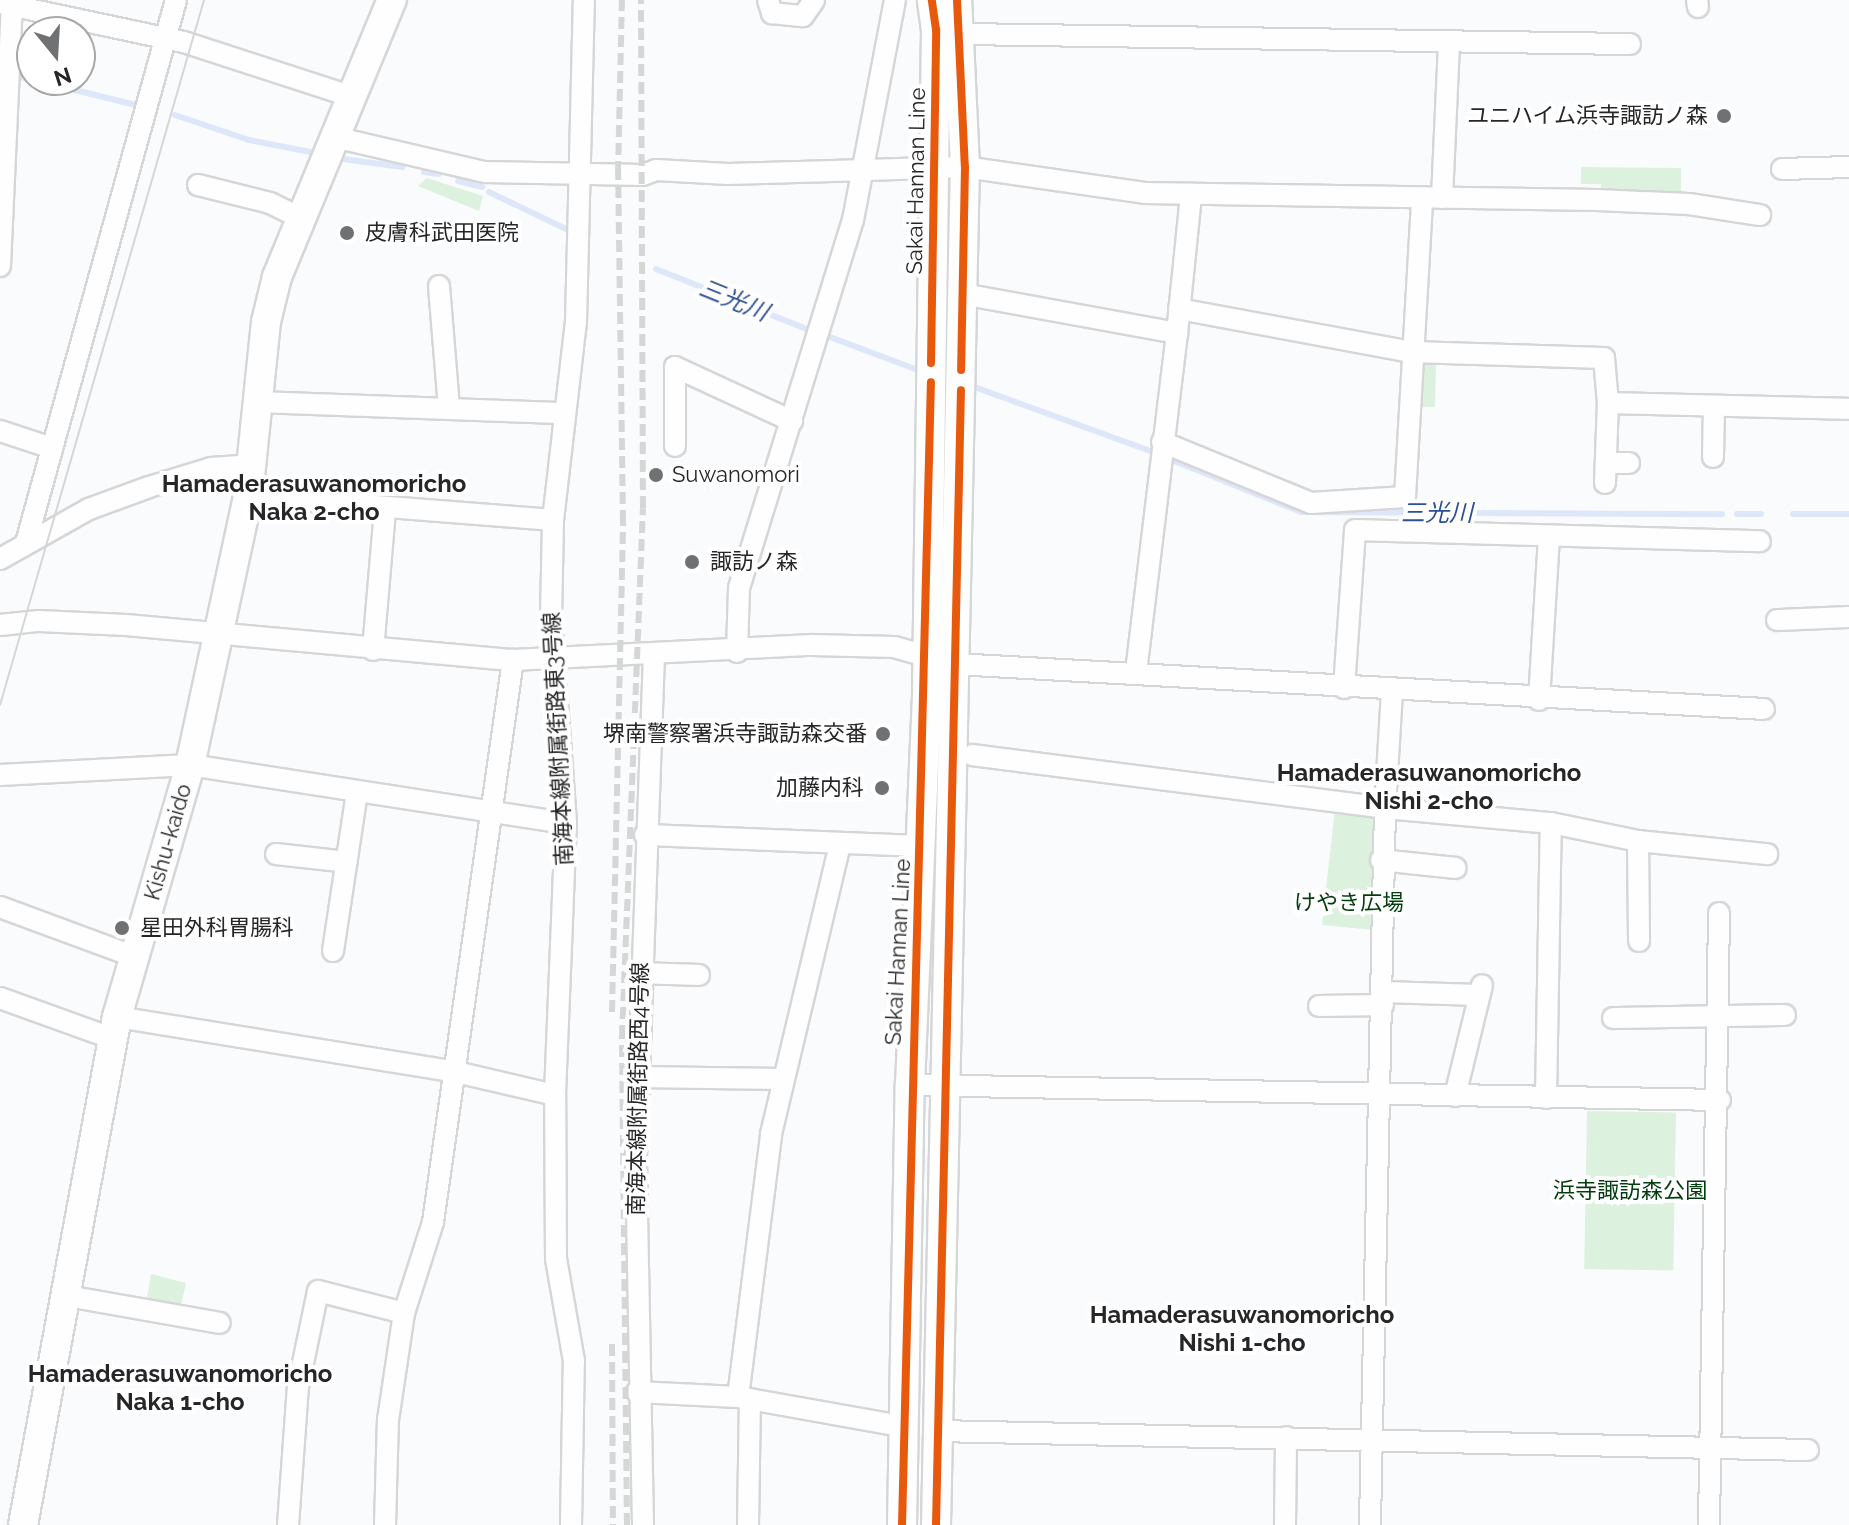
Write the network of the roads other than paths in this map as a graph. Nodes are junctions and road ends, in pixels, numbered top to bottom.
1 (176, 0) edge
2 (392, 0) edge
3 (584, 0) edge
4 (768, 0) edge
5 (814, 0) edge
6 (895, 0) edge
7 (932, 0) edge
8 (957, 0) edge
9 (8, 3) edge
10 (962, 34) junction
11 (166, 37) junction
12 (1449, 44) junction
13 (1630, 44) dead end
14 (350, 96) junction
15 (329, 148) junction
16 (933, 167) junction
17 (965, 167) junction
18 (1849, 167) edge
19 (1782, 169) dead end
20 (865, 171) junction
21 (580, 172) junction
22 (3, 180) edge
23 (198, 185) dead end
24 (1191, 194) junction
25 (1432, 198) junction
26 (1760, 215) dead end
27 (301, 218) junction
28 (0, 266) edge
29 (439, 286) dead end
30 (962, 294) junction
31 (1179, 309) junction
32 (1177, 333) junction
33 (1412, 352) junction
34 (261, 402) junction
35 (1608, 403) junction
36 (1714, 406) junction
37 (449, 407) junction
38 (1849, 409) edge
39 (562, 413) junction
40 (792, 421) junction
41 (0, 431) edge
42 (1162, 443) junction
43 (675, 446) dead end
44 (52, 448) junction
45 (1713, 457) dead end
46 (1629, 463) dead end
47 (253, 465) junction
48 (248, 496) junction
49 (385, 511) junction
50 (553, 520) junction
51 (1549, 537) junction
52 (1760, 541) dead end
53 (26, 543) junction
54 (0, 559) edge
55 (1849, 617) edge
56 (1777, 620) dead end
57 (0, 625) edge
58 (217, 636) junction
59 (373, 650) junction
60 (737, 652) junction
61 (926, 652) junction
62 (654, 653) junction
63 (553, 658) junction
64 (513, 660) junction
65 (955, 664) junction
66 (1136, 672) junction
67 (1344, 688) junction
68 (1392, 691) junction
69 (1539, 700) junction
70 (1764, 709) dead end
71 (972, 755) dead end
72 (190, 765) junction
73 (0, 775) edge
74 (357, 793) junction
75 (1385, 808) junction
76 (490, 812) junction
77 (566, 823) junction
78 (1551, 823) junction
79 (645, 835) junction
80 (1638, 841) junction
81 (840, 845) junction
82 (922, 846) junction
83 (276, 854) dead end
84 (1767, 854) dead end
85 (1381, 860) junction
86 (347, 862) junction
87 (1456, 868) dead end
88 (0, 907) edge
89 (1719, 913) dead end
90 (1639, 941) dead end
91 (333, 951) dead end
92 (135, 957) junction
93 (639, 973) junction
94 (699, 975) dead end
95 (0, 998) edge
96 (1383, 999) junction
97 (1319, 1006) dead end
98 (1785, 1015) dead end
99 (1720, 1016) junction
100 (1613, 1018) dead end
101 (116, 1028) junction
102 (456, 1072) junction
103 (637, 1077) junction
104 (782, 1079) junction
105 (946, 1083) junction
106 (910, 1085) junction
107 (1382, 1094) junction
108 (555, 1095) junction
109 (1455, 1096) junction
110 (1546, 1098) junction
111 (1720, 1100) junction
112 (67, 1296) junction
113 (404, 1313) junction
114 (220, 1323) dead end
115 (637, 1392) junction
116 (744, 1398) junction
117 (901, 1426) junction
118 (937, 1431) junction
119 (1286, 1437) junction
120 (1372, 1439) junction
121 (1710, 1448) junction
122 (1808, 1450) dead end
123 (23, 1525) edge
124 (288, 1525) edge
125 (385, 1525) edge
126 (571, 1525) edge
127 (643, 1525) edge
128 (748, 1525) edge
129 (902, 1525) edge
130 (936, 1525) edge
131 (1285, 1525) edge
132 (1370, 1525) edge
133 (1709, 1525) edge

1 - 11 street
2 - 14 main road, Kishu-kaido
3 - 21 street, 南海本線附属街路東3号線
4 - 5 street
6 - 20 street
7 - 16 main road, Sakai Hannan Line
8 - 10 main road
9 - 11 street
9 - 22 street
10 - 12 street
10 - 17 main road
11 - 14 street
11 - 44 street
12 - 13 street
12 - 25 street
14 - 15 main road, Kishu-kaido
15 - 21 street
15 - 27 main road, Kishu-kaido
16 - 17 street
16 - 20 street
16 - 61 main road, Sakai Hannan Line
17 - 24 street
17 - 30 main road
18 - 19 street
20 - 21 street
20 - 40 street
21 - 39 street, 南海本線附属街路東3号線
22 - 28 street
23 - 27 street
24 - 25 street
24 - 31 street
25 - 26 street
25 - 33 street
27 - 34 main road, Kishu-kaido
29 - 37 street
30 - 32 street
30 - 65 main road
31 - 32 street
31 - 33 street
32 - 42 street
33 - 35 street
33 - 42 street
34 - 37 street
34 - 47 main road, Kishu-kaido
35 - 36 street
35 - 46 street
36 - 38 street
36 - 45 street
37 - 39 street
39 - 50 street, 南海本線附属街路東3号線
40 - 43 street
40 - 60 street
41 - 44 street
42 - 66 street
44 - 53 street
47 - 48 main road, Kishu-kaido
47 - 53 street
48 - 49 street
48 - 58 main road, Kishu-kaido
49 - 50 street
49 - 59 street
50 - 63 street, 南海本線附属街路東3号線
51 - 52 street
51 - 67 street
51 - 69 street
53 - 54 street
55 - 56 street
57 - 58 street
58 - 59 street
58 - 72 main road, Kishu-kaido
59 - 64 street
60 - 61 street
60 - 62 street
61 - 65 street
61 - 82 main road, Sakai Hannan Line
62 - 63 street
62 - 79 street, 南海本線附属街路西4号線
63 - 64 street
63 - 77 street, 南海本線附属街路東3号線
64 - 76 street
65 - 66 street
65 - 105 main road
66 - 67 street
67 - 68 street
68 - 69 street
68 - 75 street
69 - 70 street
71 - 75 street
72 - 73 street
72 - 74 street
72 - 92 main road, Kishu-kaido
74 - 76 street
74 - 86 street
75 - 78 street
75 - 85 street
76 - 77 street
76 - 102 street
77 - 108 street, 南海本線附属街路東3号線
78 - 80 street
78 - 110 street
79 - 81 street
79 - 93 street, 南海本線附属街路西4号線
80 - 84 street
80 - 90 street
81 - 82 street
81 - 104 street
82 - 106 main road, Sakai Hannan Line
83 - 86 street
85 - 87 street
85 - 96 street
86 - 91 street
88 - 92 street
89 - 99 street
92 - 101 main road, Kishu-kaido
93 - 94 street
93 - 103 street, 南海本線附属街路西4号線
95 - 101 street
96 - 97 street
96 - 107 street
96 - 109 street
98 - 99 street
99 - 100 street
99 - 111 street
101 - 102 street
101 - 112 main road, Kishu-kaido
102 - 108 street
102 - 113 street
103 - 104 street
103 - 115 street, 南海本線附属街路西4号線
104 - 116 street
105 - 106 street
105 - 107 street
105 - 118 main road
106 - 117 main road, Sakai Hannan Line
107 - 109 street
107 - 120 street
108 - 126 street, 南海本線附属街路東3号線
109 - 110 street
110 - 111 street
111 - 121 street
112 - 114 street
112 - 123 main road, Kishu-kaido
113 - 124 street
113 - 125 street
115 - 116 street
115 - 127 street, 南海本線附属街路西4号線
116 - 117 street
116 - 128 street
117 - 129 main road, Sakai Hannan Line
118 - 119 street
118 - 130 main road
119 - 120 street
119 - 131 street
120 - 121 street
120 - 132 street
121 - 122 street
121 - 133 street

